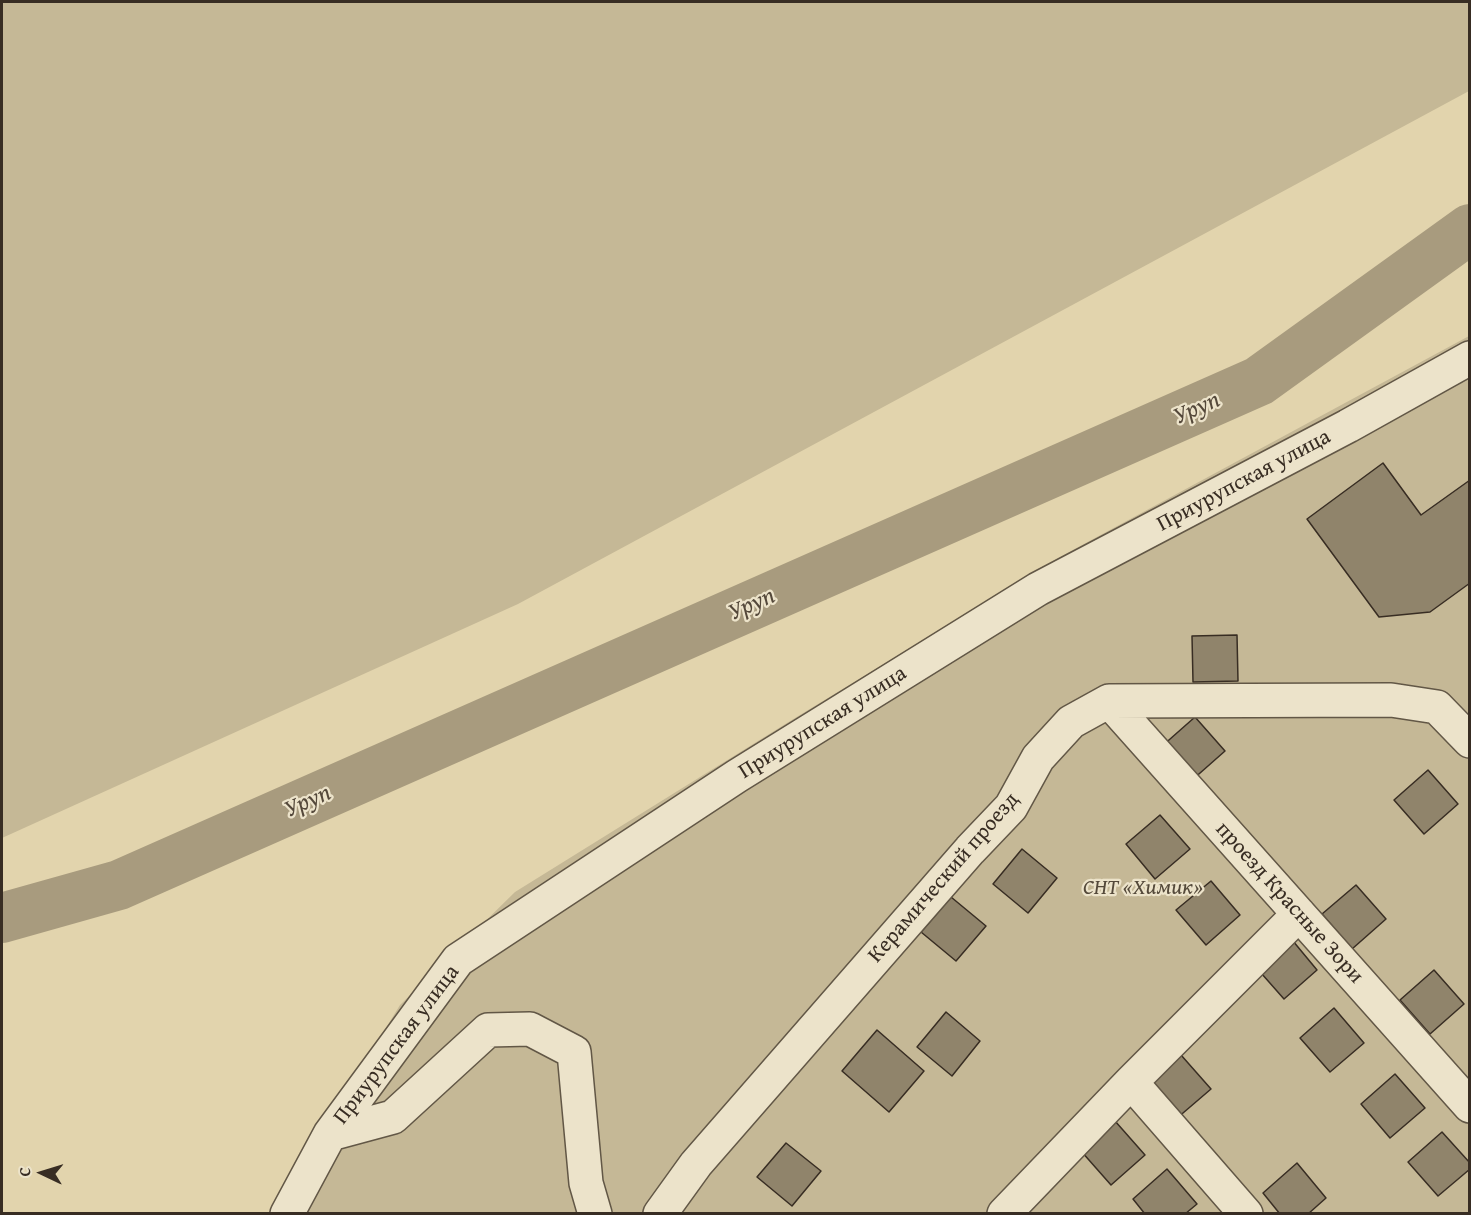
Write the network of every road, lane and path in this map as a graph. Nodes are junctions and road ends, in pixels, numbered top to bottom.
1 (1470, 358) edge
2 (1109, 700) junction
3 (1470, 741) edge
4 (1299, 914) junction
5 (1131, 1082) junction
6 (1470, 1106) edge
7 (330, 1134) junction
8 (287, 1214) edge
9 (595, 1214) edge
10 (660, 1214) edge
11 (1004, 1214) edge
12 (1246, 1214) edge

1 - 7 street, Приурупская улица
2 - 3 street
2 - 4 street, проезд Красные Зори
2 - 10 street, Керамический проезд
4 - 5 street
4 - 6 street, проезд Красные Зори
5 - 11 street
5 - 12 street
7 - 8 street, Приурупская улица
7 - 9 street

